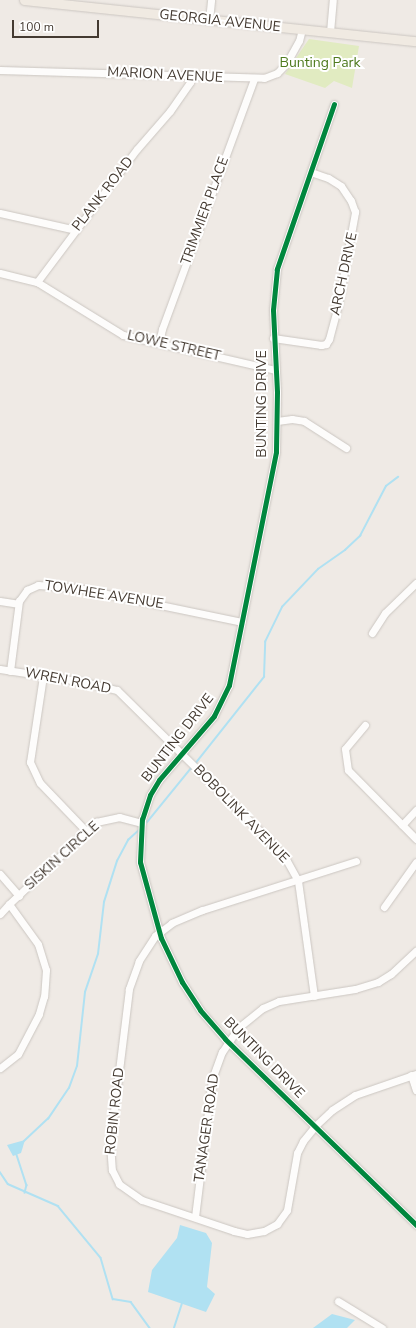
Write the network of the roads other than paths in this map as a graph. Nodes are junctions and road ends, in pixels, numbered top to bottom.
1 (24, 0) edge
2 (211, 0) edge
3 (333, 0) edge
4 (209, 20) junction
5 (302, 29) junction
6 (330, 32) junction
7 (416, 41) edge
8 (0, 70) edge
9 (189, 75) junction
10 (254, 79) junction
11 (334, 104) dead end
12 (311, 172) junction
13 (0, 213) edge
14 (76, 230) junction
15 (0, 273) edge
16 (37, 282) junction
17 (274, 338) junction
18 (159, 343) junction
19 (276, 370) junction
20 (277, 421) junction
21 (346, 448) dead end
22 (416, 583) edge
23 (0, 601) edge
24 (18, 604) junction
25 (242, 622) junction
26 (372, 633) dead end
27 (0, 669) edge
28 (10, 671) junction
29 (43, 676) junction
30 (365, 725) dead end
31 (182, 754) junction
32 (416, 810) edge
33 (142, 823) junction
34 (402, 825) junction
35 (86, 831) junction
36 (416, 839) edge
37 (356, 861) dead end
38 (416, 862) edge
39 (0, 874) edge
40 (298, 881) junction
41 (19, 896) junction
42 (9, 904) junction
43 (384, 907) dead end
44 (0, 914) edge
45 (158, 932) junction
46 (416, 951) edge
47 (314, 996) junction
48 (229, 1042) junction
49 (0, 1068) edge
50 (414, 1075) edge
51 (416, 1090) edge
52 (315, 1126) junction
53 (195, 1217) junction
54 (416, 1225) edge
55 (338, 1301) dead end
56 (382, 1328) edge

1 - 4 main road, GEORGIA AVENUE
2 - 4 street
3 - 6 street
4 - 5 main road, GEORGIA AVENUE
5 - 6 main road, GEORGIA AVENUE
5 - 10 street, MARION AVENUE
6 - 7 main road, GEORGIA AVENUE
8 - 9 street, MARION AVENUE
9 - 10 street, MARION AVENUE
9 - 14 street, PLANK ROAD
10 - 18 street, TRIMMIER PLACE
11 - 12 street, BUNTING DRIVE
12 - 17 street, BUNTING DRIVE
12 - 17 street, ARCH DRIVE
13 - 14 street
14 - 16 street, PLANK ROAD
15 - 16 street
16 - 18 street, LOWE STREET
17 - 19 street, BUNTING DRIVE
18 - 19 street, LOWE STREET
19 - 20 street, BUNTING DRIVE
20 - 21 street
20 - 25 street, BUNTING DRIVE
22 - 26 street
23 - 24 street
24 - 25 street, TOWHEE AVENUE
24 - 28 street, TOWHEE AVENUE
25 - 31 street, BUNTING DRIVE
27 - 28 street, WREN ROAD
28 - 29 street, WREN ROAD
29 - 31 street, WREN ROAD
29 - 35 street
30 - 34 street
31 - 33 street, BUNTING DRIVE
31 - 40 street, BOBOLINK AVENUE
32 - 34 street
33 - 35 street, SISKIN CIRCLE
33 - 45 street, BUNTING DRIVE
34 - 36 street
35 - 41 street, SISKIN CIRCLE
37 - 40 street, ROBIN ROAD
38 - 43 street
39 - 41 street
40 - 45 street, ROBIN ROAD
40 - 47 street, BOBOLINK AVENUE
41 - 42 street, SISKIN CIRCLE
42 - 44 street, SISKIN CIRCLE
42 - 49 street
45 - 48 street, BUNTING DRIVE
45 - 53 street, ROBIN ROAD
46 - 47 street, TANAGER ROAD
47 - 48 street, TANAGER ROAD
48 - 52 street, BUNTING DRIVE
48 - 53 street, TANAGER ROAD
50 - 51 street
50 - 52 street, ROBIN ROAD
52 - 53 street, ROBIN ROAD
52 - 54 street, BUNTING DRIVE
55 - 56 street

